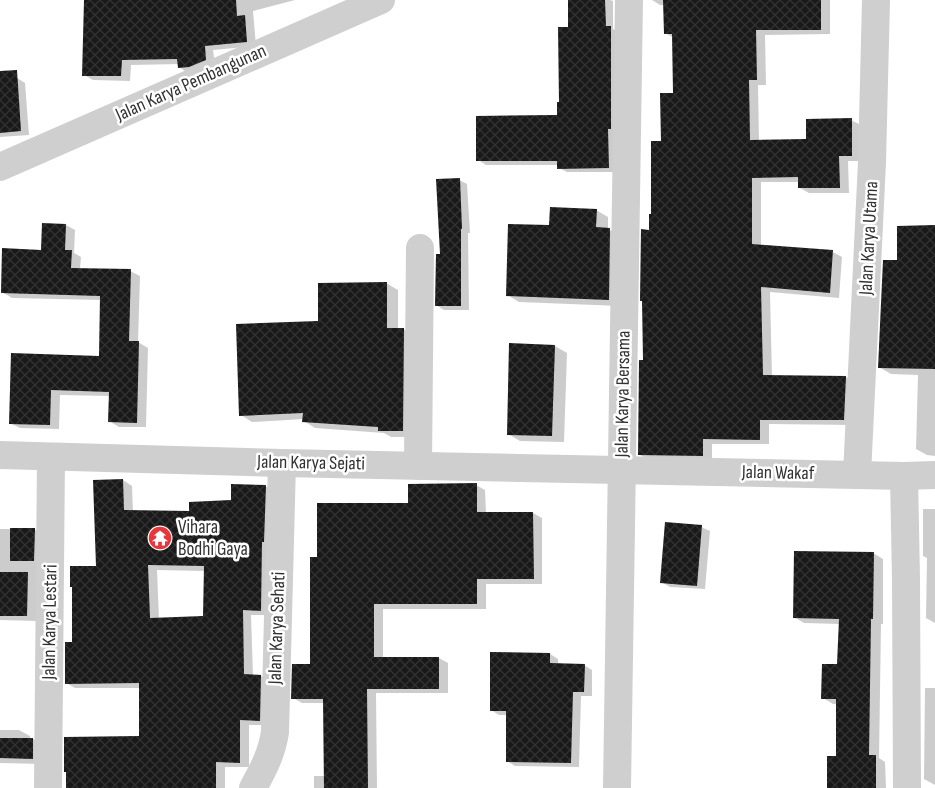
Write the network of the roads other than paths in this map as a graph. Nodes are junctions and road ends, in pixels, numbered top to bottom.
1 (381, 0) edge
2 (629, 0) edge
3 (876, 0) edge
4 (0, 167) edge
5 (420, 248) dead end
6 (0, 455) edge
7 (51, 457) junction
8 (282, 463) junction
9 (418, 466) junction
10 (622, 470) junction
11 (857, 475) junction
12 (935, 475) edge
13 (904, 476) junction
14 (48, 788) edge
15 (253, 788) edge
16 (617, 788) edge
17 (907, 788) edge

1 - 4 street, Jalan Karya Pembangunan
2 - 10 street, Jalan Karya Bersama
3 - 11 street, Jalan Karya Utama
5 - 9 street
6 - 7 street, Jalan Karya Sejati
7 - 8 street, Jalan Karya Sejati
7 - 14 street, Jalan Karya Lestari
8 - 9 street, Jalan Karya Sejati
8 - 15 street, Jalan Karya Sehati
9 - 10 street, Jalan Karya Sejati
10 - 11 street, Jalan Wakaf
10 - 16 street, Jalan Karya Bersama
11 - 13 street, Jalan Wakaf
12 - 13 street, Jalan Wakaf
13 - 17 street

